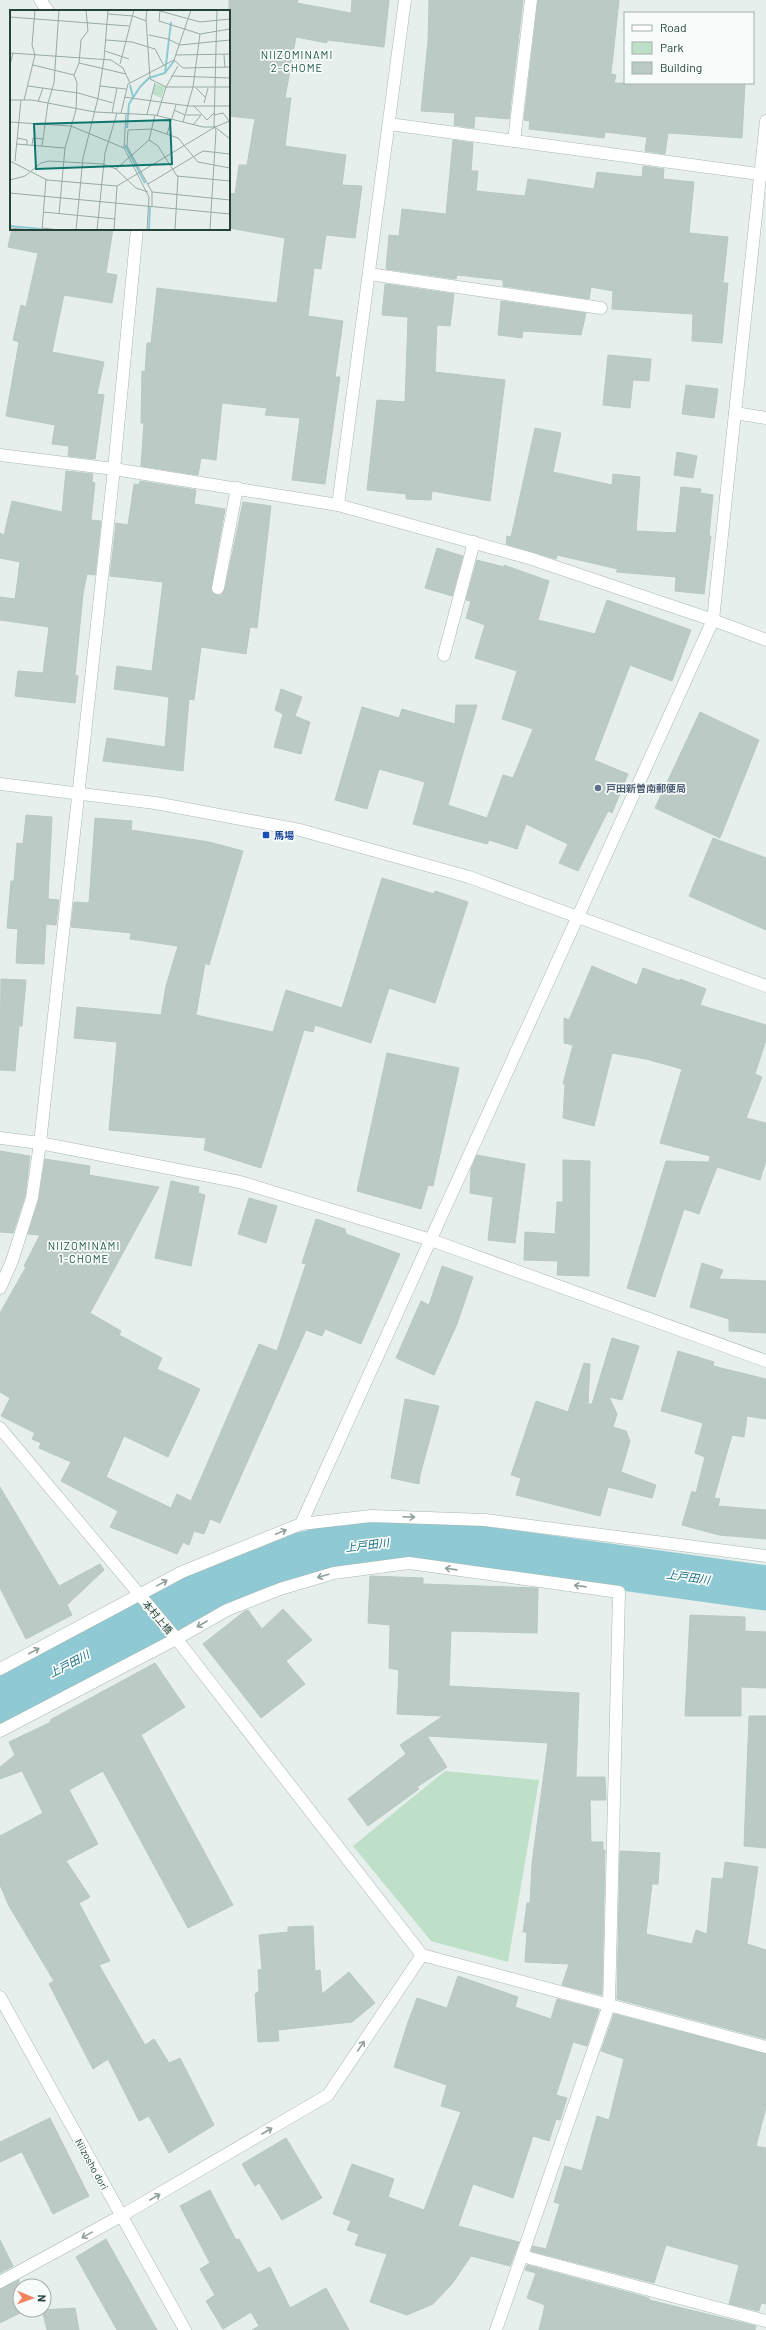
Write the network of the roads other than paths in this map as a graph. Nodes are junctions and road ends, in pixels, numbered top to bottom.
1 (40, 0) edge
2 (405, 0) edge
3 (531, 0) edge
4 (47, 10) edge
5 (766, 121) edge
6 (389, 124) junction
7 (514, 141) junction
8 (764, 174) edge
9 (137, 230) edge
10 (369, 274) junction
11 (601, 308) dead end
12 (736, 413) junction
13 (766, 418) edge
14 (0, 455) edge
15 (114, 468) junction
16 (237, 488) junction
17 (338, 505) junction
18 (474, 542) junction
19 (218, 588) dead end
20 (713, 620) junction
21 (766, 640) edge
22 (444, 655) dead end
23 (0, 784) edge
24 (77, 794) junction
25 (579, 915) junction
26 (766, 986) edge
27 (0, 1138) edge
28 (40, 1143) junction
29 (431, 1240) junction
30 (0, 1288) edge
31 (766, 1361) edge
32 (0, 1428) edge
33 (301, 1524) junction
34 (766, 1556) edge
35 (140, 1596) junction
36 (176, 1638) junction
37 (0, 1669) edge
38 (0, 1731) edge
39 (422, 1955) junction
40 (0, 1997) edge
41 (609, 2005) junction
42 (766, 2047) edge
43 (122, 2216) junction
44 (522, 2256) junction
45 (0, 2282) edge
46 (766, 2321) edge
47 (185, 2330) edge
48 (496, 2330) edge

1 - 4 street
2 - 6 street
3 - 7 street
5 - 8 street
6 - 7 street
6 - 10 street
7 - 8 street
8 - 12 street
9 - 15 street
10 - 11 street
10 - 17 street
12 - 13 street
12 - 20 street
14 - 15 street
15 - 16 street
15 - 24 street
16 - 17 street
16 - 19 street
17 - 18 street
18 - 20 street
18 - 22 street
20 - 21 street
20 - 25 street
23 - 24 street
24 - 25 street
24 - 28 street
25 - 26 street
25 - 29 street
27 - 28 street
28 - 29 street
28 - 30 street
29 - 31 street
29 - 33 street
32 - 35 street, 本村上橋
33 -> 34 street
35 -> 33 street
35 - 36 street, 本村上橋
37 -> 35 street
36 - 38 street
36 - 39 street, 本村上橋
41 -> 36 street
39 - 41 street
43 -> 39 street
40 - 43 street, Niizosho dori
41 - 42 street
41 - 44 street
43 -> 45 street
43 - 47 street, Niizosho dori
44 - 46 street
44 - 48 street

